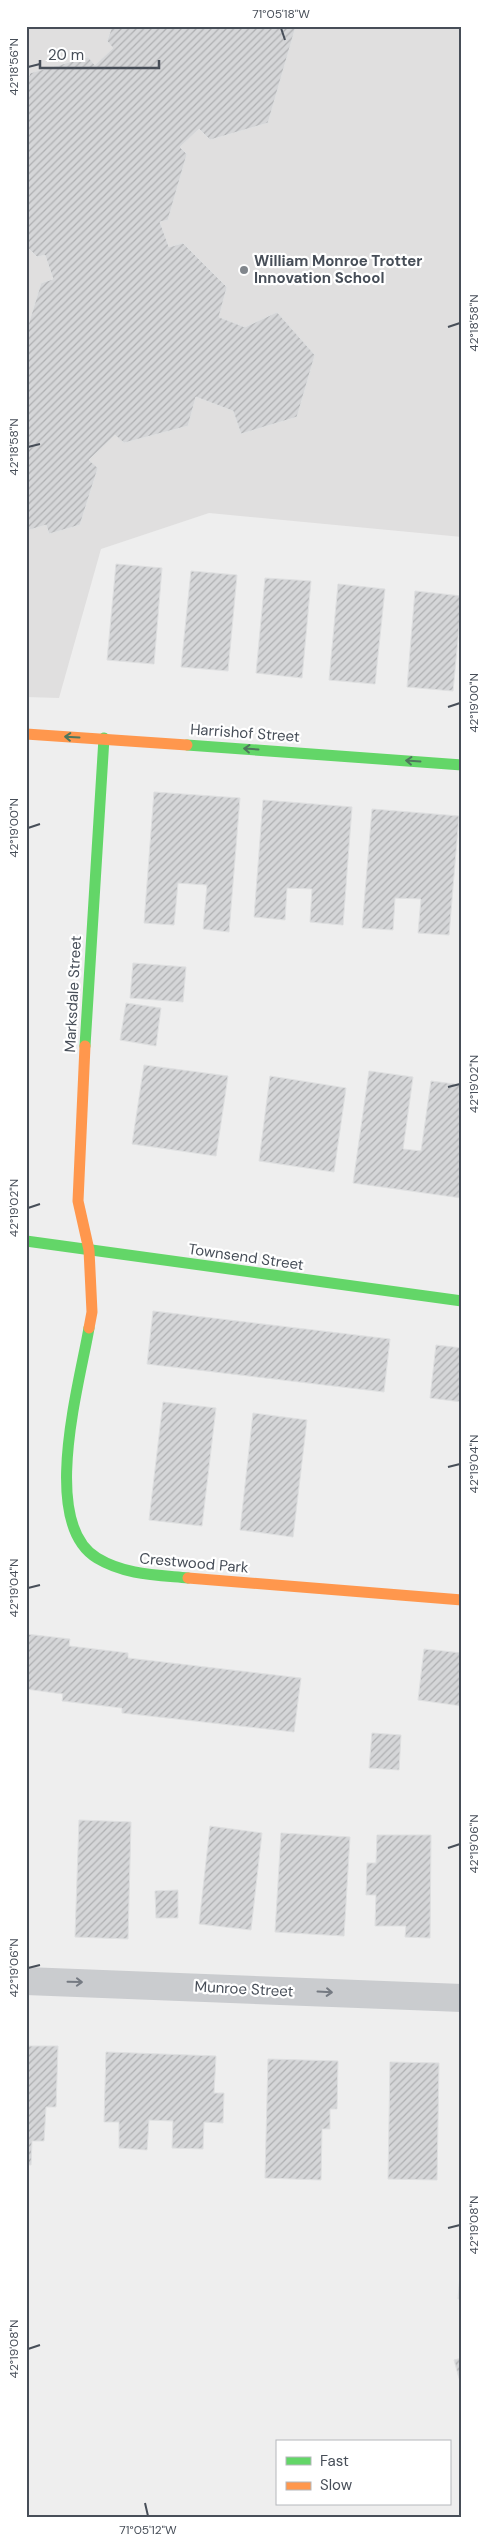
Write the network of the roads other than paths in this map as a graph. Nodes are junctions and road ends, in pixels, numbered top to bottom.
1 (26, 734) edge
2 (104, 738) junction
3 (462, 765) edge
4 (26, 1240) edge
5 (89, 1250) junction
6 (462, 1301) edge
7 (462, 1600) edge
8 (26, 1981) edge
9 (462, 1998) edge

2 -> 1 street, Harrishof Street
3 -> 2 street, Harrishof Street
2 - 5 street, Marksdale Street
4 - 5 street, Townsend Street
5 - 6 street, Townsend Street
5 - 7 street, Crestwood Park
8 -> 9 street, Munroe Street

